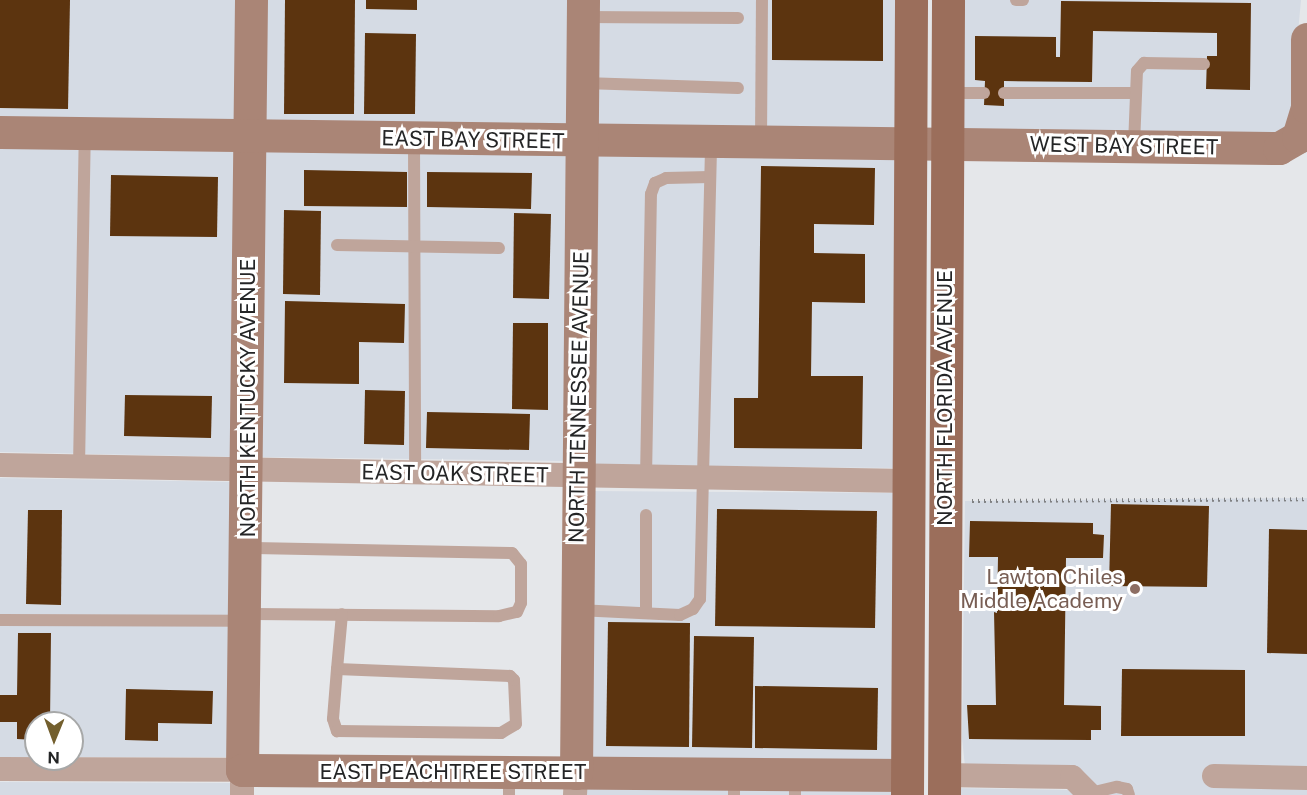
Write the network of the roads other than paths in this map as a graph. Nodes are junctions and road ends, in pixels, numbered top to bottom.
1 (251, 0) edge
2 (762, 0) edge
3 (912, 0) edge
4 (948, 0) edge
5 (1016, 0) edge
6 (1023, 0) edge
7 (583, 8) edge
8 (738, 18) dead end
9 (1307, 39) edge
10 (1204, 64) dead end
11 (582, 83) junction
12 (738, 88) dead end
13 (947, 93) junction
14 (984, 93) dead end
15 (1004, 93) dead end
16 (1136, 93) junction
17 (0, 132) edge
18 (85, 133) junction
19 (250, 137) junction
20 (414, 140) junction
21 (582, 141) junction
22 (711, 143) junction
23 (761, 143) junction
24 (946, 144) junction
25 (910, 145) junction
26 (1134, 146) junction
27 (710, 177) junction
28 (337, 245) dead end
29 (415, 247) junction
30 (499, 248) dead end
31 (0, 465) edge
32 (79, 467) junction
33 (248, 469) junction
34 (415, 473) junction
35 (577, 478) junction
36 (646, 478) junction
37 (706, 479) junction
38 (909, 481) junction
39 (646, 515) dead end
40 (247, 548) junction
41 (576, 610) junction
42 (646, 613) junction
43 (342, 614) junction
44 (246, 617) junction
45 (0, 620) edge
46 (943, 622) junction
47 (337, 669) junction
48 (0, 769) edge
49 (1214, 776) dead end
50 (1307, 777) edge
51 (242, 783) edge
52 (509, 784) edge
53 (575, 784) edge
54 (734, 784) edge
55 (795, 784) edge
56 (907, 785) edge
57 (944, 785) edge
58 (1090, 794) edge
59 (1129, 795) edge

1 - 19 street, NORTH KENTUCKY AVENUE
2 - 23 lane
3 - 25 main road, NORTH FLORIDA AVENUE
4 - 13 main road, NORTH FLORIDA AVENUE
5 - 6 lane
7 - 8 lane
7 - 11 street, NORTH TENNESSEE AVENUE
9 - 26 street, WEST BAY STREET
10 - 16 lane
11 - 12 lane
11 - 21 street, NORTH TENNESSEE AVENUE
13 - 14 lane
13 - 24 main road, NORTH FLORIDA AVENUE
15 - 16 lane
16 - 26 lane
17 - 18 street, EAST BAY STREET
18 - 19 street, EAST BAY STREET
18 - 32 lane
19 - 20 street, EAST BAY STREET
19 - 33 street, NORTH KENTUCKY AVENUE
20 - 21 street, EAST BAY STREET
20 - 29 lane
21 - 22 street, EAST BAY STREET
21 - 35 street, NORTH TENNESSEE AVENUE
22 - 23 street, EAST BAY STREET
22 - 27 lane
23 - 25 street, EAST BAY STREET
24 - 25 street, EAST BAY STREET
24 - 26 street, WEST BAY STREET
24 - 46 main road, NORTH FLORIDA AVENUE
25 - 38 main road, NORTH FLORIDA AVENUE
27 - 36 lane
27 - 37 lane
28 - 29 lane
29 - 30 lane
29 - 34 lane
31 - 32 street, EAST OAK STREET
32 - 33 street, EAST OAK STREET
33 - 34 street, EAST OAK STREET
33 - 40 street, NORTH KENTUCKY AVENUE
34 - 35 street, EAST OAK STREET
35 - 36 street, EAST OAK STREET
35 - 41 street, NORTH TENNESSEE AVENUE
36 - 37 street, EAST OAK STREET
37 - 38 street, EAST OAK STREET
37 - 42 lane
38 - 46 main road
38 - 56 main road, NORTH FLORIDA AVENUE
39 - 42 lane
40 - 43 lane
40 - 44 street, NORTH KENTUCKY AVENUE
41 - 42 lane
41 - 53 street, NORTH TENNESSEE AVENUE
43 - 44 lane
43 - 47 lane
44 - 45 lane
44 - 51 street, NORTH KENTUCKY AVENUE
46 - 57 main road, NORTH FLORIDA AVENUE
47 - 47 lane
48 - 51 street, EAST PEACHTREE STREET
49 - 50 street
51 - 52 street, EAST PEACHTREE STREET
52 - 53 street, EAST PEACHTREE STREET
53 - 54 street, EAST PEACHTREE STREET
54 - 55 street, EAST PEACHTREE STREET
55 - 56 street, EAST PEACHTREE STREET
57 - 58 street
58 - 59 lane

